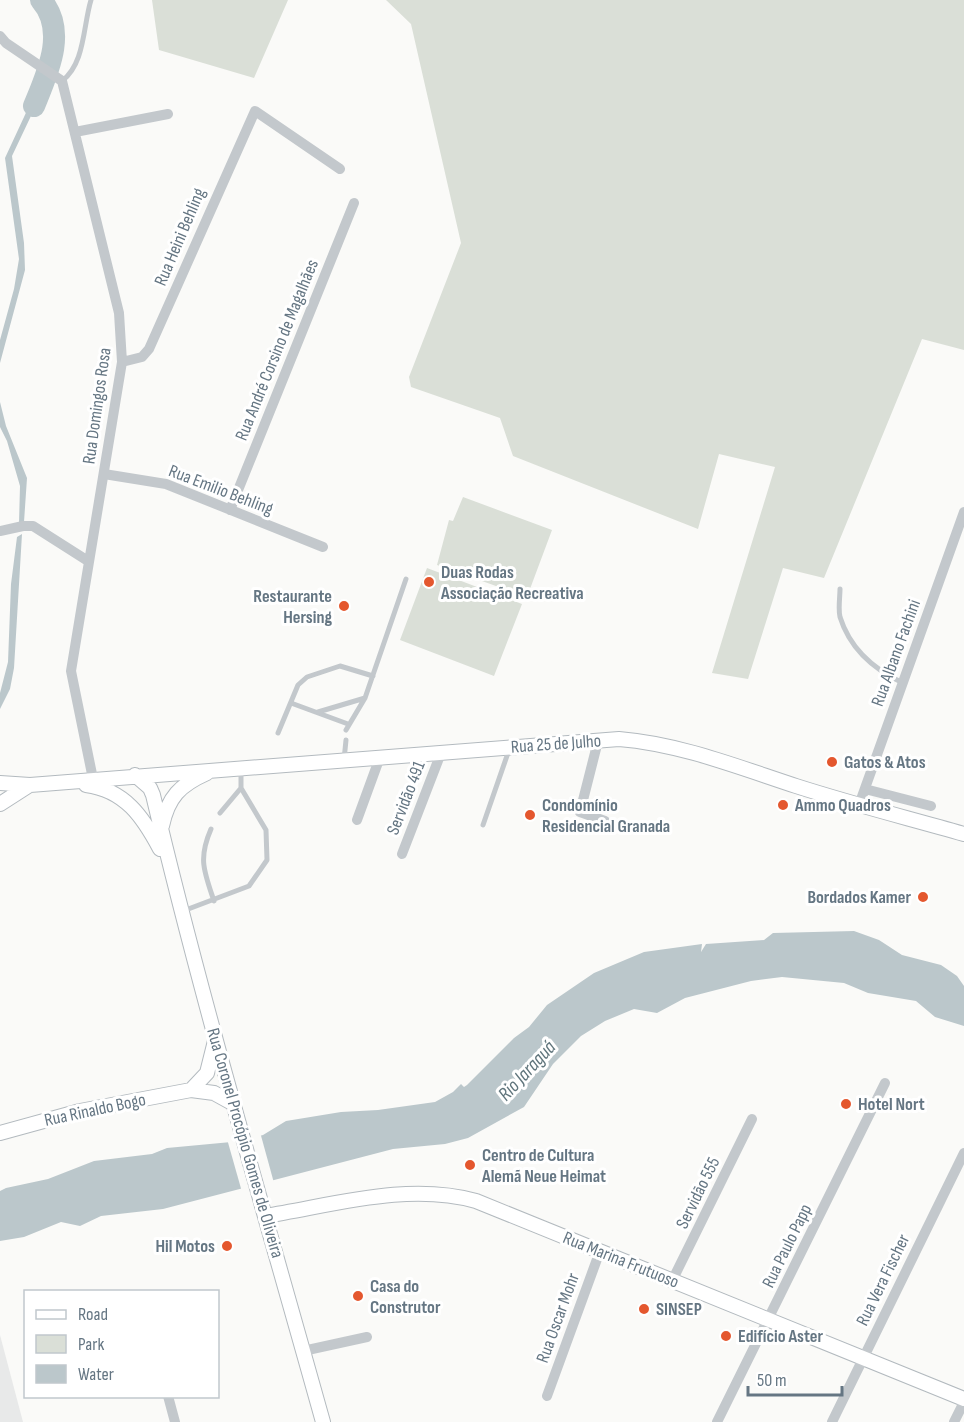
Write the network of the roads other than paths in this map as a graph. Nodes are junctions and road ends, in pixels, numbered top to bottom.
1 (92, 0) edge
2 (0, 36) edge
3 (61, 79) junction
4 (168, 114) dead end
5 (75, 132) junction
6 (340, 169) dead end
7 (354, 203) dead end
8 (122, 362) junction
9 (104, 474) junction
10 (230, 510) junction
11 (964, 512) edge
12 (0, 531) edge
13 (323, 547) dead end
14 (88, 561) junction
15 (406, 579) dead end
16 (840, 589) dead end
17 (373, 676) junction
18 (903, 683) junction
19 (365, 698) junction
20 (291, 703) junction
21 (316, 712) junction
22 (278, 733) dead end
23 (346, 740) dead end
24 (598, 741) junction
25 (509, 748) junction
26 (441, 753) junction
27 (380, 757) junction
28 (344, 759) junction
29 (240, 767) junction
30 (216, 769) junction
31 (135, 775) junction
32 (93, 779) junction
33 (64, 782) junction
34 (0, 783) edge
35 (30, 785) junction
36 (241, 788) junction
37 (865, 789) junction
38 (0, 804) edge
39 (859, 805) junction
40 (931, 806) dead end
41 (220, 813) dead end
42 (357, 820) dead end
43 (605, 821) dead end
44 (483, 825) dead end
45 (211, 829) dead end
46 (161, 831) junction
47 (964, 834) edge
48 (402, 854) dead end
49 (168, 864) junction
50 (214, 901) junction
51 (182, 911) junction
52 (216, 1039) junction
53 (885, 1083) dead end
54 (191, 1090) junction
55 (236, 1110) junction
56 (752, 1119) dead end
57 (0, 1133) edge
58 (964, 1153) edge
59 (265, 1216) junction
60 (600, 1251) junction
61 (672, 1281) junction
62 (769, 1320) junction
63 (367, 1337) dead end
64 (303, 1351) junction
65 (864, 1359) junction
66 (547, 1396) dead end
67 (169, 1398) edge
68 (964, 1401) edge
69 (175, 1422) edge
70 (323, 1422) edge
71 (717, 1422) edge
72 (832, 1422) edge
73 (954, 1422) edge

1 - 3 lane
2 - 3 street
3 - 5 street, Rua Domingos Rosa
4 - 5 street
5 - 8 street, Rua Domingos Rosa
6 - 8 street, Rua Heini Behling
7 - 10 street, Rua André Corsino de Magalhães
8 - 9 street, Rua Domingos Rosa
9 - 10 street, Rua Emilio Behling
9 - 14 street, Rua Domingos Rosa
10 - 13 street, Rua Emilio Behling
11 - 18 street, Rua Albano Fachini
12 - 14 street
14 - 32 street, Rua Domingos Rosa
15 - 17 lane
16 - 18 lane
17 - 19 lane
17 - 20 lane
18 - 37 street, Rua Albano Fachini
19 - 21 lane
19 - 21 lane
20 - 21 lane
20 - 22 lane
23 - 28 lane
24 - 25 main road, Rua 25 de Julho
24 - 39 main road, Rua 25 de Julho
24 - 43 street
25 - 26 main road, Rua 25 de Julho
25 - 44 lane
26 - 27 main road, Rua 25 de Julho
26 - 48 street, Servidão 491
27 - 28 main road, Rua 25 de Julho
27 - 42 street
28 - 29 main road, Rua 25 de Julho
29 - 30 main road, Rua 25 de Julho
29 - 36 lane
30 - 31 main road, Rua 25 de Julho
30 - 46 main road
31 - 32 main road, Rua 25 de Julho
31 - 46 main road, Rua Coronel Procópio Gomes de Oliveira
32 - 33 main road, Rua 25 de Julho
33 - 35 main road
33 - 49 main road, Rua Coronel Procópio Gomes de Oliveira
34 - 35 main road
35 - 38 main road
36 - 41 lane
36 - 50 lane
37 - 39 street, Rua Albano Fachini
37 - 40 street
39 - 47 main road, Rua 25 de Julho
45 - 50 lane
46 - 49 main road, Rua Coronel Procópio Gomes de Oliveira
49 - 51 main road, Rua Coronel Procópio Gomes de Oliveira
50 - 51 lane
51 - 52 main road, Rua Coronel Procópio Gomes de Oliveira
52 - 54 main road
52 - 55 main road, Rua Coronel Procópio Gomes de Oliveira
53 - 62 street, Rua Paulo Papp
54 - 55 main road, Rua Rinaldo Bogo
54 - 57 main road, Rua Rinaldo Bogo
55 - 59 main road, Rua Coronel Procópio Gomes de Oliveira
56 - 61 street, Servidão 555
58 - 65 street, Rua Vera Fischer
59 - 60 main road, Rua Marina Frutuoso
59 - 64 main road, Rua Coronel Procópio Gomes de Oliveira
60 - 61 main road, Rua Marina Frutuoso
60 - 66 street, Rua Oscar Mohr
61 - 62 main road, Rua Marina Frutuoso
62 - 65 main road, Rua Marina Frutuoso
62 - 71 street, Rua Paulo Papp
63 - 64 street
64 - 70 main road, Rua Coronel Procópio Gomes de Oliveira
65 - 68 main road, Rua Marina Frutuoso
65 - 72 street, Rua Vera Fischer
67 - 69 street
68 - 73 street

